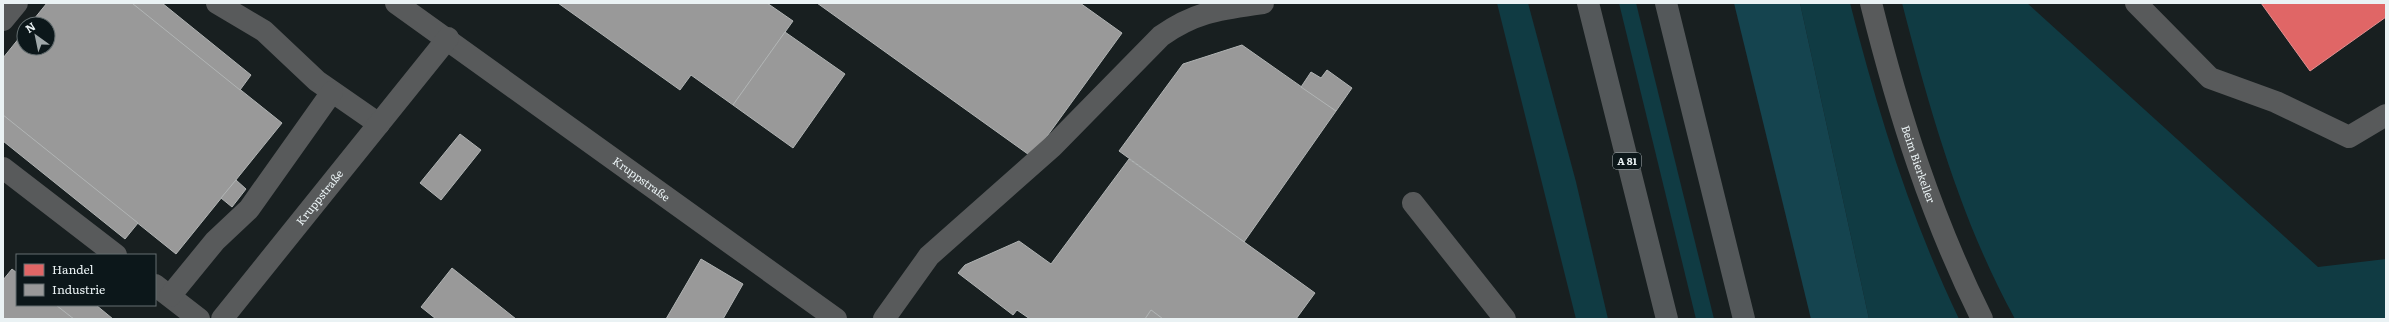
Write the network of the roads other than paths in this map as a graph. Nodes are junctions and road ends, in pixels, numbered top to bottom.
1 (17, 3) edge
2 (217, 3) edge
3 (1263, 3) edge
4 (1588, 3) edge
5 (1666, 3) edge
6 (1871, 3) edge
7 (2136, 3) edge
8 (402, 4) edge
9 (3, 20) edge
10 (448, 38) junction
11 (332, 92) junction
12 (2386, 115) edge
13 (379, 124) junction
14 (3, 168) edge
15 (1413, 203) dead end
16 (115, 254) edge
17 (162, 291) edge
18 (199, 319) edge
19 (222, 319) edge
20 (836, 319) edge
21 (884, 319) edge
22 (1505, 319) edge
23 (1667, 319) edge
24 (1744, 319) edge
25 (1982, 319) edge

1 - 9 street
2 - 11 street
3 - 21 street
4 - 23 highway, A 81
5 - 24 highway
6 - 25 street, Beim Bierkeller
7 - 12 street
8 - 10 street, Kruppstraße
10 - 13 street, Kruppstraße
10 - 20 street, Kruppstraße
11 - 13 street
11 - 17 street
13 - 19 street, Kruppstraße
14 - 16 street
15 - 22 street
17 - 18 street

